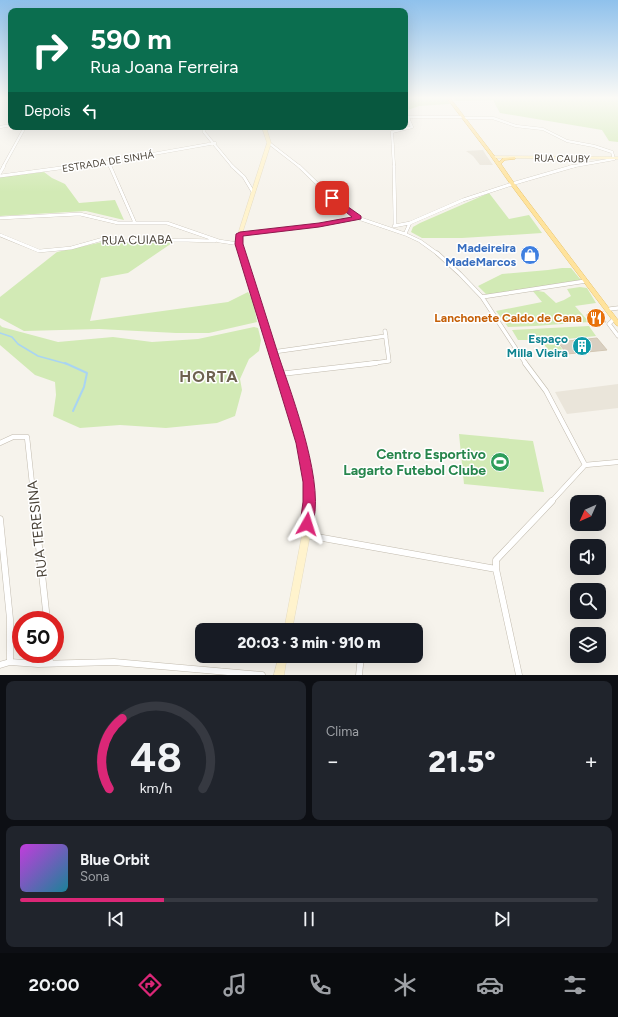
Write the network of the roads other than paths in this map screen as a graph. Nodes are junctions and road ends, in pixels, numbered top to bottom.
1 (23, 130) edge
2 (204, 130) edge
3 (265, 130) edge
4 (398, 130) edge
5 (472, 130) edge
6 (544, 130) edge
7 (215, 143) junction
8 (269, 143) junction
9 (612, 152) junction
10 (618, 155) edge
11 (505, 157) joint
12 (496, 158) junction
13 (514, 158) junction
14 (616, 158) edge
15 (108, 162) junction
16 (0, 175) edge
17 (514, 183) junction
18 (253, 192) junction
19 (0, 218) edge
20 (358, 218) junction
21 (135, 223) junction
22 (410, 223) junction
23 (395, 226) junction
24 (386, 227) junction
25 (240, 234) junction
26 (405, 234) junction
27 (0, 235) edge
28 (219, 241) junction
29 (239, 244) junction
30 (586, 281) junction
31 (482, 297) junction
32 (618, 308) edge
33 (610, 309) junction
34 (617, 321) edge
35 (385, 331) dead end
36 (386, 336) junction
37 (618, 336) edge
38 (274, 352) junction
39 (280, 374) junction
40 (0, 444) edge
41 (618, 462) edge
42 (585, 464) junction
43 (0, 519) edge
44 (306, 535) junction
45 (496, 569) junction
46 (46, 611) edge
47 (289, 623) edge
48 (10, 662) joint
49 (24, 663) edge
50 (50, 663) edge
51 (64, 663) edge
52 (282, 663) edge
53 (360, 663) edge
54 (0, 666) edge
55 (262, 675) edge
56 (279, 675) edge
57 (359, 675) edge
58 (519, 675) edge

1 - 16 street
2 - 7 street
3 - 8 main road
4 - 23 street
5 - 12 main road
6 - 9 street
7 - 15 street, ESTRADA DE SINHÁ
7 - 18 street
8 - 18 main road
8 - 20 street
9 - 10 street
9 - 14 street
11 - 12 main road
11 - 13 main road, RUA CAUBY
12 - 13 main road
12 - 17 main road
13 - 14 main road, RUA CAUBY
14 - 17 street
15 - 16 street, ESTRADA DE SINHÁ
15 - 21 street
17 - 22 street
17 - 30 main road
17 - 33 main road
18 - 25 main road
19 - 21 street
20 - 24 street
20 - 25 street
21 - 28 street
22 - 23 street
22 - 26 street
23 - 24 street
24 - 26 street
25 - 29 main road
26 - 31 street
27 - 28 street, RUA CUIABA
28 - 29 street
29 - 38 main road
30 - 31 street
30 - 34 main road
31 - 42 street
32 - 33 street
33 - 34 main road
34 - 37 street
35 - 36 street
36 - 38 street
36 - 39 street
38 - 39 main road
39 - 44 main road
40 - 46 street, RUA TERESINA
41 - 42 street
42 - 45 street
43 - 48 street
44 - 45 street
44 - 47 main road
45 - 58 street
48 - 54 street
49 - 50 street
51 - 55 street
52 - 56 main road
53 - 57 street

